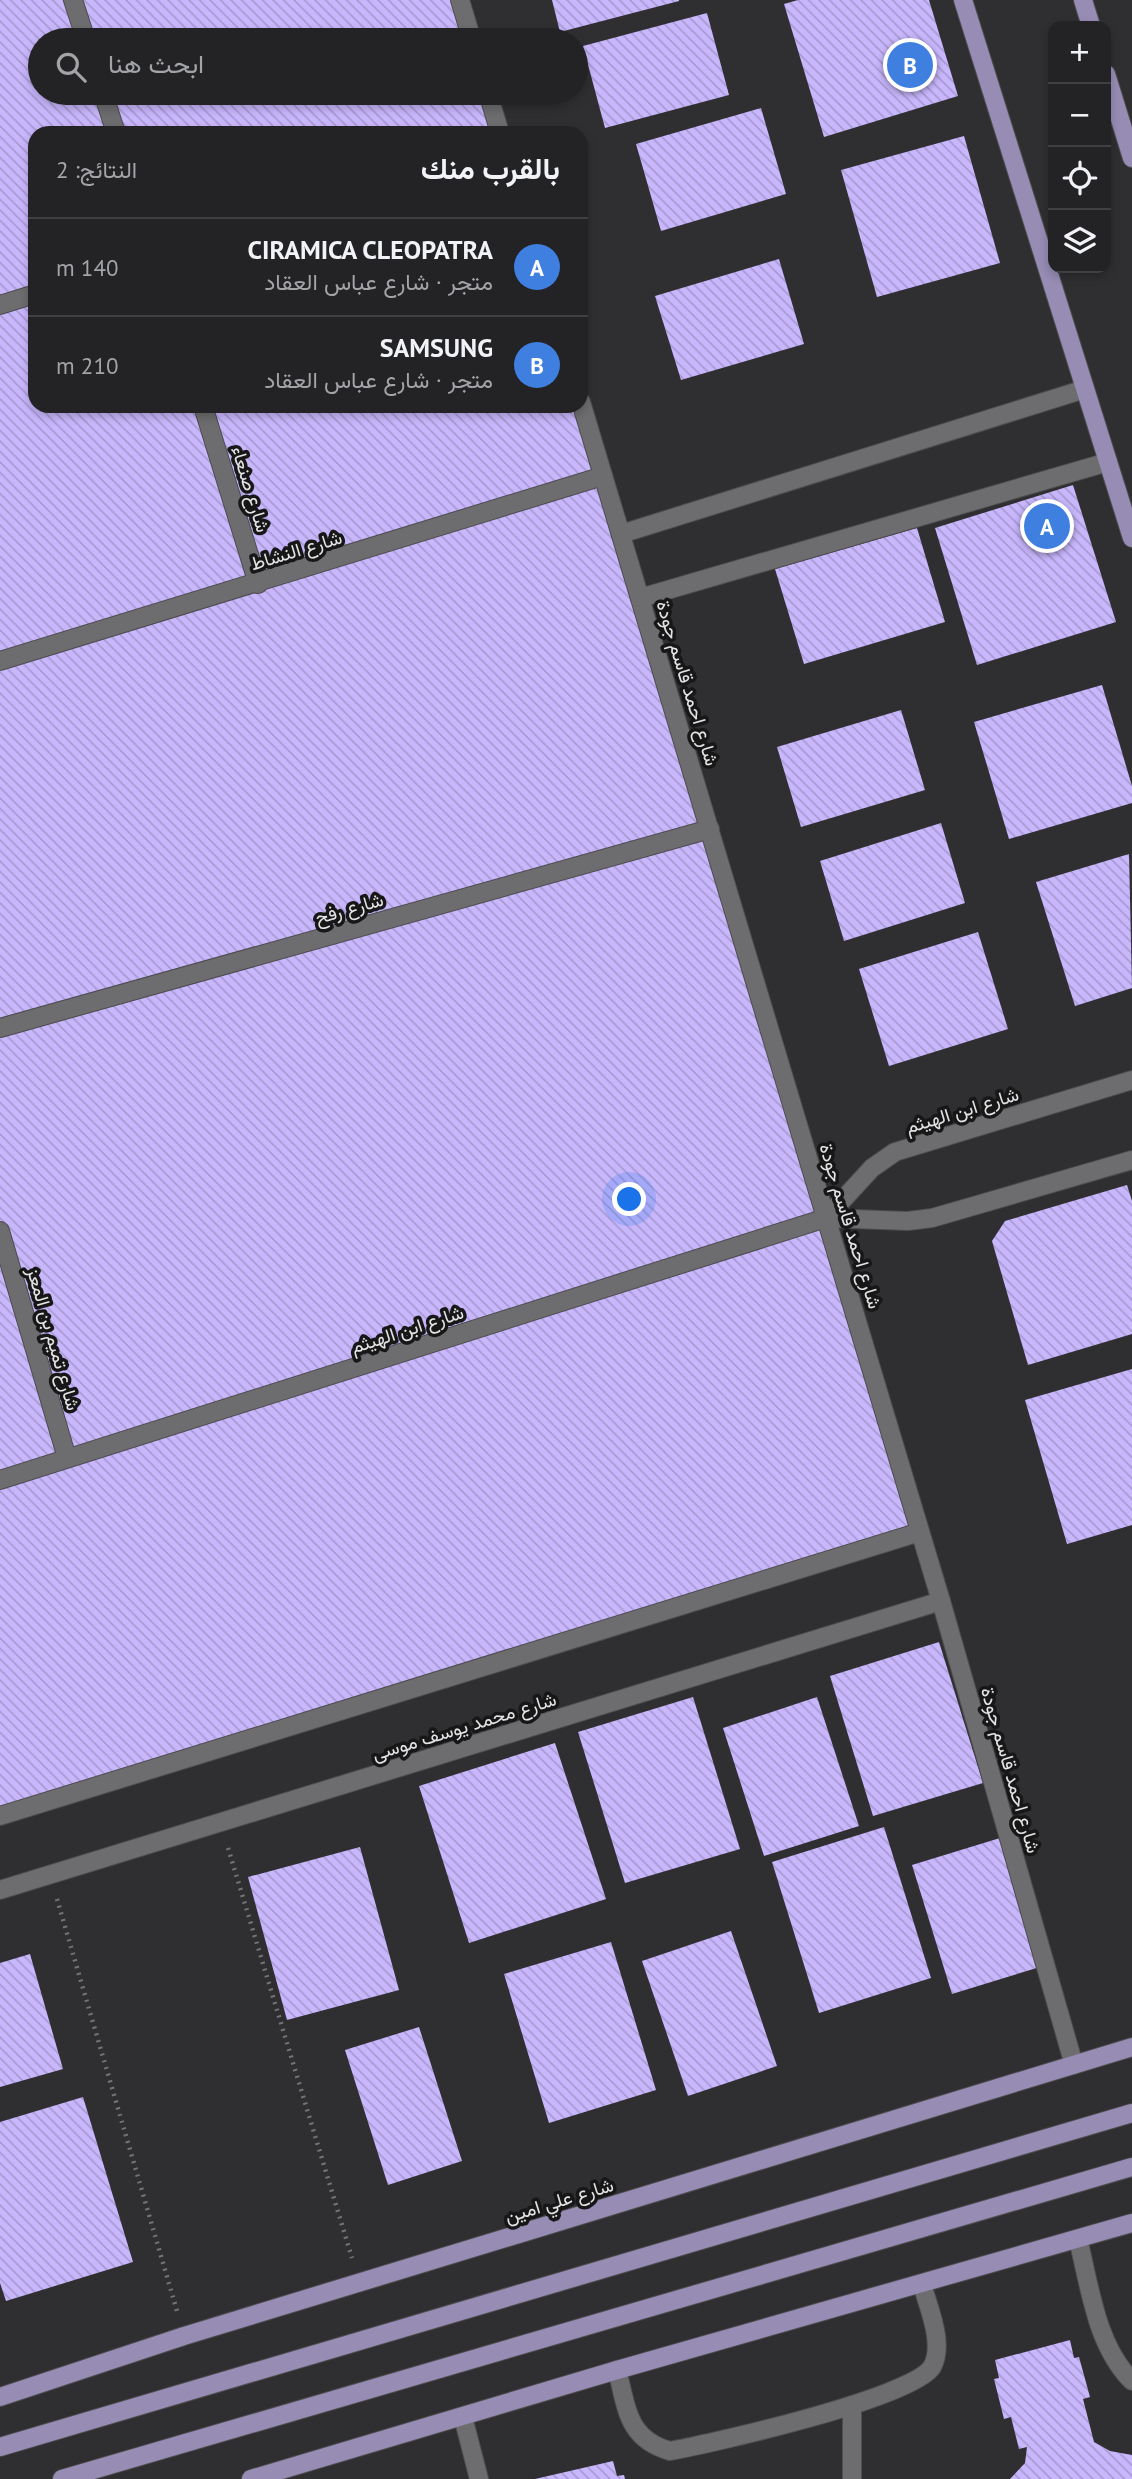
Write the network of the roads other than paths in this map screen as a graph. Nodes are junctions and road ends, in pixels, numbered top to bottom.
1 (73, 0) edge
2 (460, 0) edge
3 (963, 0) edge
4 (1083, 0) edge
5 (1089, 21) edge
6 (82, 28) edge
7 (468, 28) edge
8 (1109, 84) edge
9 (107, 105) edge
10 (492, 105) edge
11 (114, 126) edge
12 (498, 126) edge
13 (1132, 158) edge
14 (28, 296) edge
15 (0, 305) edge
16 (1085, 389) junction
17 (205, 413) edge
18 (584, 413) edge
19 (1108, 462) junction
20 (603, 475) junction
21 (621, 534) junction
22 (1132, 538) edge
23 (258, 584) junction
24 (640, 598) junction
25 (0, 661) edge
26 (710, 829) junction
27 (0, 1028) edge
28 (1132, 1080) edge
29 (1132, 1160) edge
30 (826, 1217) junction
31 (0, 1231) edge
32 (67, 1458) junction
33 (0, 1480) edge
34 (920, 1531) junction
35 (941, 1601) junction
36 (0, 1816) edge
37 (0, 1890) edge
38 (1132, 2047) edge
39 (1074, 2065) junction
40 (1132, 2113) edge
41 (1132, 2168) edge
42 (1132, 2223) edge
43 (1078, 2239) junction
44 (922, 2284) junction
45 (617, 2370) junction
46 (1132, 2381) edge
47 (0, 2397) edge
48 (852, 2405) junction
49 (463, 2417) junction
50 (0, 2447) edge
51 (281, 2475) edge
52 (62, 2479) edge
53 (251, 2479) edge
54 (479, 2479) edge
55 (852, 2479) edge

1 - 6 street
2 - 7 street
3 - 16 main road
4 - 5 main road
8 - 13 main road
9 - 11 street
10 - 12 street
14 - 15 street
16 - 19 main road
16 - 21 street
17 - 23 street, شارع صنعاء
18 - 20 street, شارع احمد قاسم جودة
19 - 22 main road
19 - 24 street
20 - 21 street, شارع احمد قاسم جودة
20 - 23 street, شارع النشاط
21 - 24 street, شارع احمد قاسم جودة
23 - 25 street, شارع النشاط
24 - 26 street, شارع احمد قاسم جودة
26 - 27 street, شارع رفح
26 - 30 street, شارع احمد قاسم جودة
28 - 30 street, شارع ابن الهيثم
29 - 30 street, شارع ابن الهيثم
30 - 32 street, شارع ابن الهيثم
30 - 34 street, شارع احمد قاسم جودة
31 - 32 street, شارع تميم بن المعز
32 - 33 street, شارع ابن الهيثم
34 - 35 street, شارع احمد قاسم جودة
34 - 36 street
35 - 37 street, شارع محمد يوسف موسى
35 - 39 street, شارع احمد قاسم جودة
38 - 39 main road, شارع علي امين
39 - 47 main road, شارع علي امين
40 - 50 main road
41 - 52 main road
42 - 43 main road
43 - 44 main road
43 - 46 street
44 - 45 main road
44 - 48 street
45 - 48 street
45 - 49 main road
48 - 55 street
49 - 51 main road
49 - 54 street
51 - 53 main road

